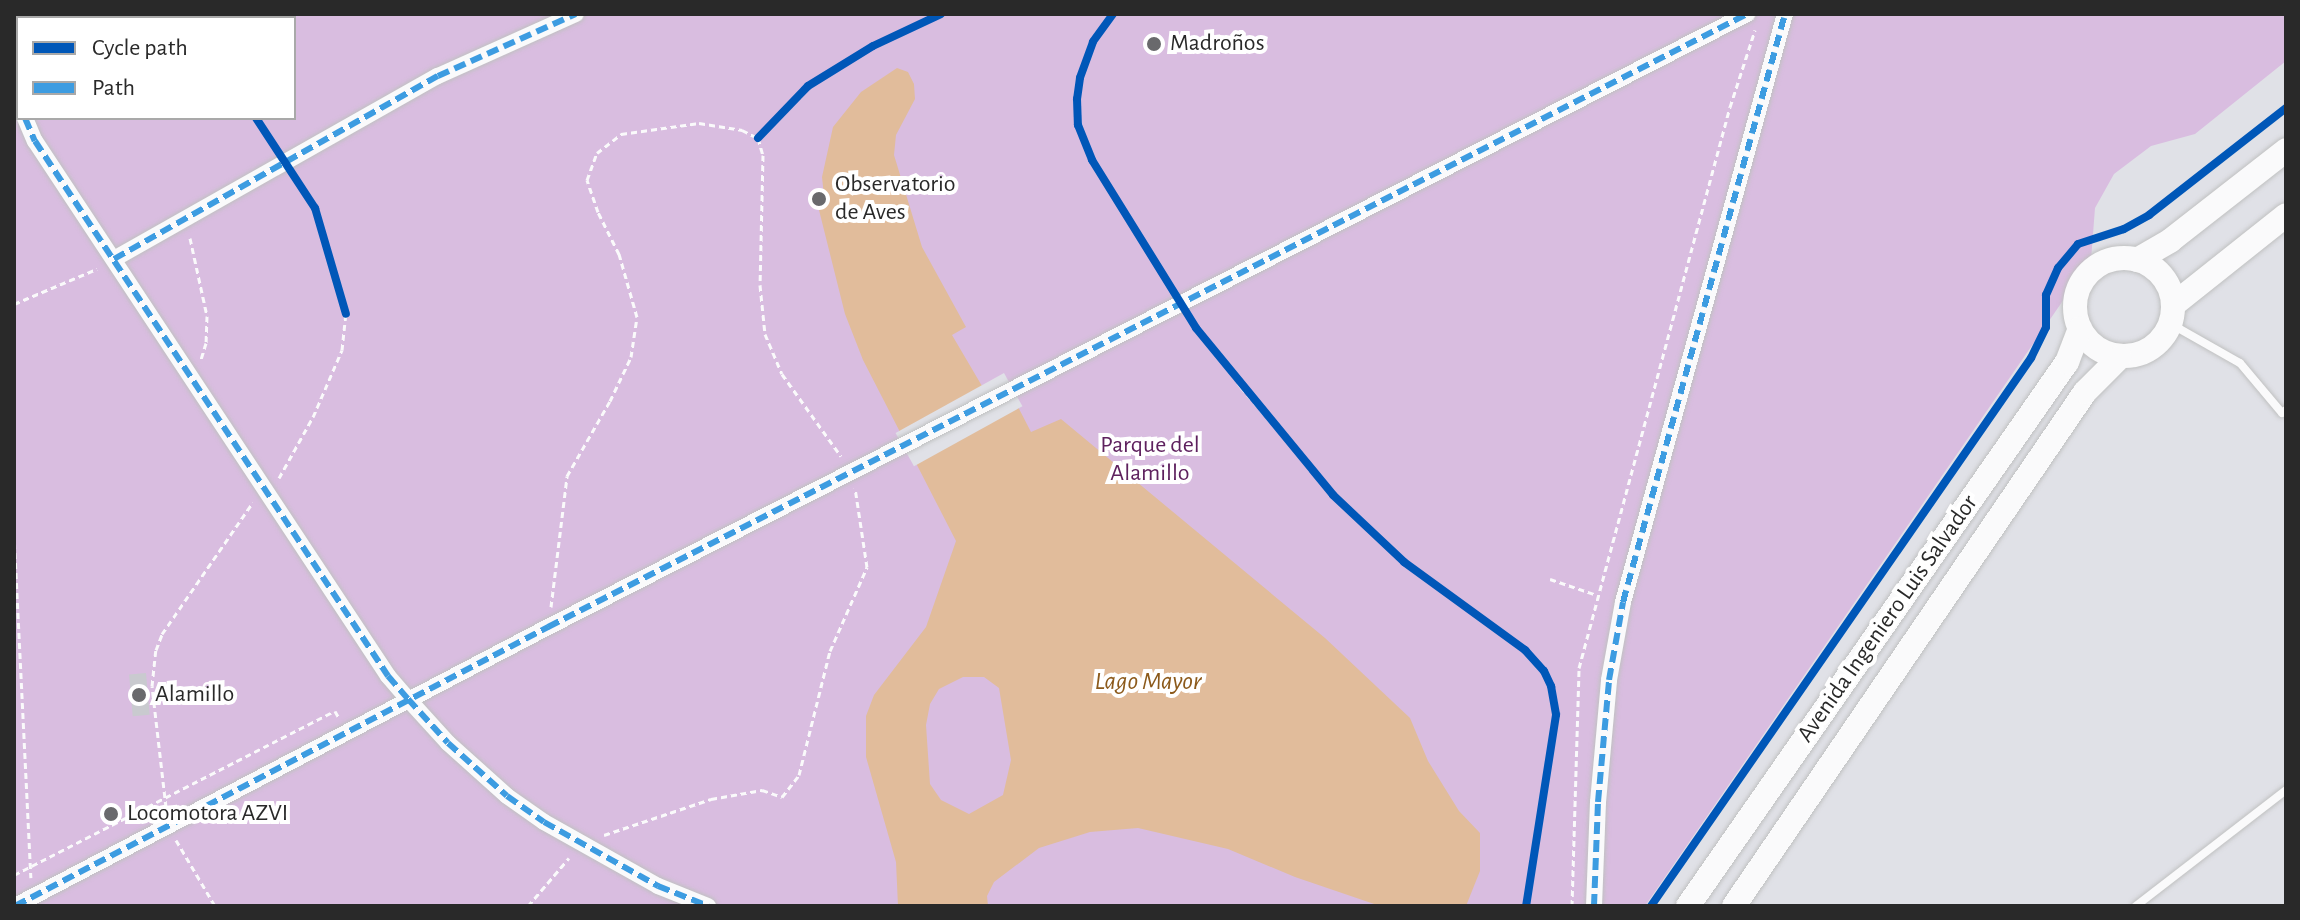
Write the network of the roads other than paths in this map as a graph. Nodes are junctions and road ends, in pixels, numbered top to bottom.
1 (576, 14) edge
2 (1747, 14) edge
3 (1785, 14) edge
4 (26, 120) edge
5 (2286, 150) edge
6 (2286, 215) edge
7 (114, 259) junction
8 (2137, 260) junction
9 (2172, 314) junction
10 (2080, 328) junction
11 (2120, 357) junction
12 (2286, 410) edge
13 (408, 699) junction
14 (2286, 790) edge
15 (15, 906) edge
16 (708, 906) edge
17 (1594, 906) edge
18 (1688, 906) edge
19 (1734, 906) edge
20 (2136, 906) edge

1 - 7 street
2 - 13 street
3 - 17 street
4 - 7 street
5 - 8 street
6 - 9 street
7 - 13 street
8 - 9 street
8 - 10 street
9 - 11 street
9 - 12 lane
10 - 11 street
10 - 18 street, Avenida Ingeniero Luis Salvador
11 - 19 street, Avenida Ingeniero Luis Salvador
13 - 15 street
13 - 16 street
14 - 20 lane

